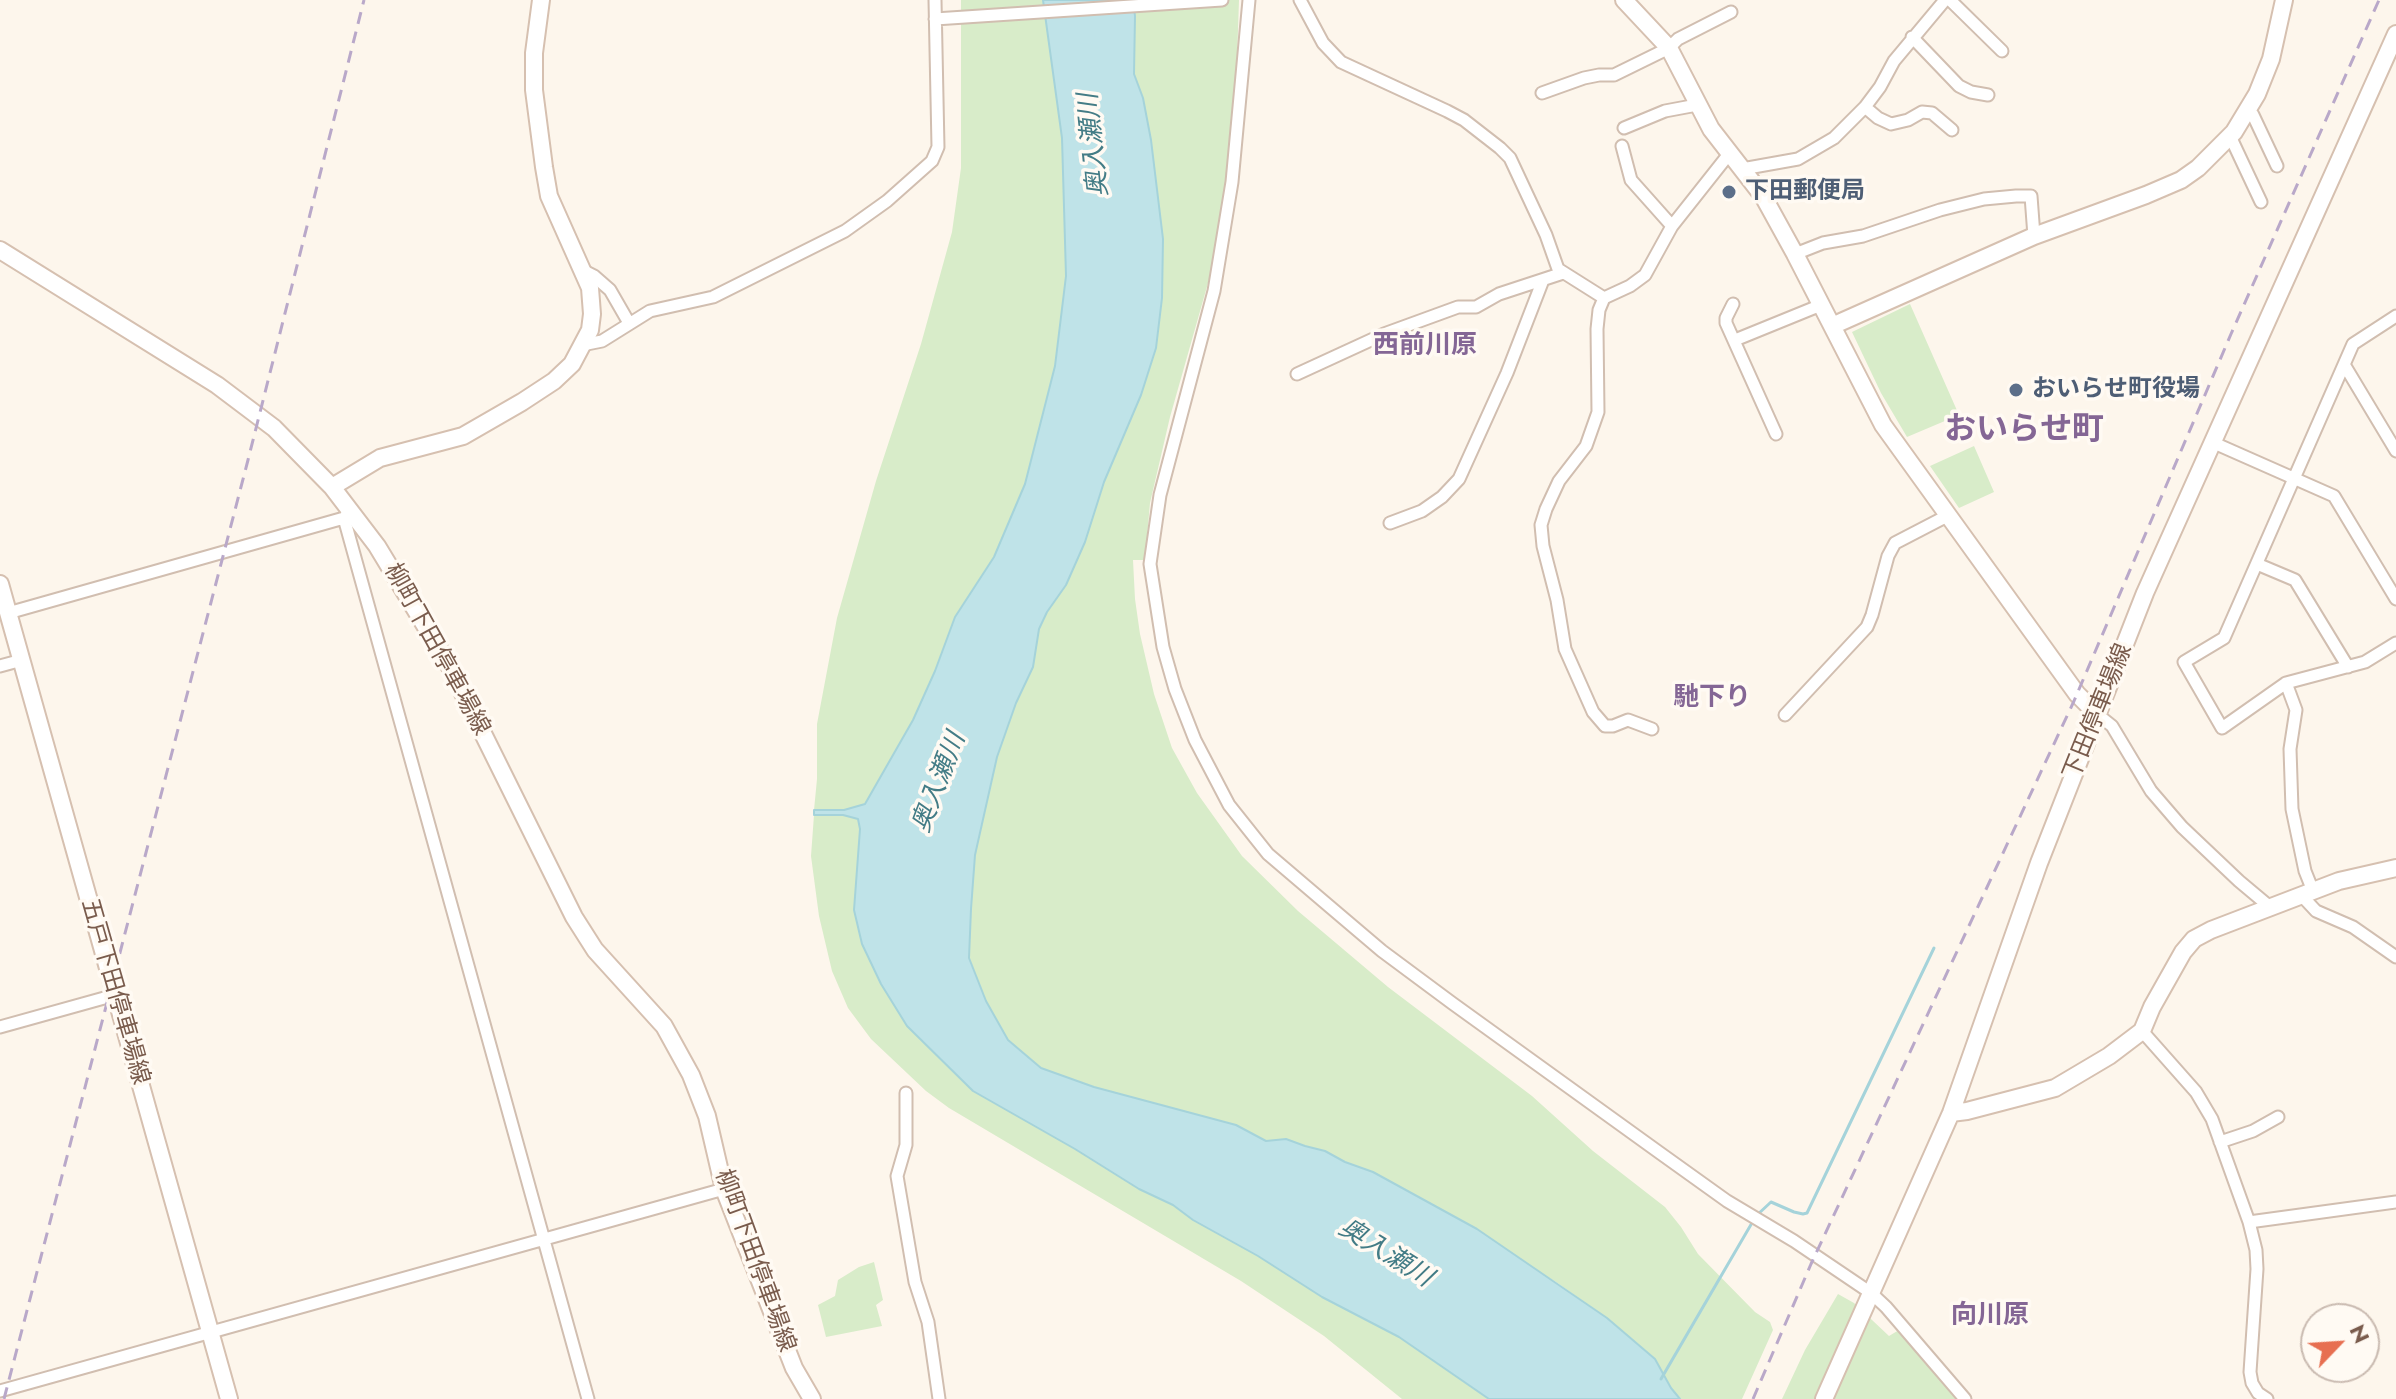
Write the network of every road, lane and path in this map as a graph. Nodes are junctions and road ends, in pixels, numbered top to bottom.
1 (541, 0) edge
2 (935, 0) edge
3 (1222, 0) edge
4 (1249, 0) edge
5 (1300, 0) edge
6 (1624, 0) edge
7 (1948, 0) edge
8 (2284, 0) edge
9 (1731, 12) dead end
10 (939, 19) junction
11 (2396, 34) edge
12 (1912, 37) junction
13 (1669, 48) junction
14 (2002, 51) dead end
15 (1542, 93) dead end
16 (1988, 95) dead end
17 (1697, 105) junction
18 (1865, 107) junction
19 (2248, 110) junction
20 (1624, 128) dead end
21 (1952, 130) dead end
22 (2230, 136) junction
23 (1622, 146) dead end
24 (1729, 154) junction
25 (2277, 166) dead end
26 (1742, 169) junction
27 (2261, 202) dead end
28 (1672, 226) junction
29 (2034, 236) junction
30 (0, 250) edge
31 (1795, 254) junction
32 (584, 271) junction
33 (1563, 273) junction
34 (1543, 280) junction
35 (1604, 298) junction
36 (1733, 304) dead end
37 (1821, 305) junction
38 (2396, 316) edge
39 (629, 323) junction
40 (1832, 326) junction
41 (1735, 340) junction
42 (582, 345) junction
43 (2345, 366) junction
44 (1297, 374) dead end
45 (1776, 434) dead end
46 (2214, 443) junction
47 (2396, 451) edge
48 (2295, 477) junction
49 (332, 487) junction
50 (347, 514) junction
51 (1947, 516) junction
52 (1390, 523) dead end
53 (2257, 564) junction
54 (0, 584) edge
55 (2396, 599) edge
56 (8, 613) junction
57 (2396, 643) edge
58 (22, 660) junction
59 (0, 666) edge
60 (2348, 667) junction
61 (2286, 683) junction
62 (2097, 714) junction
63 (1785, 715) dead end
64 (1652, 729) dead end
65 (2396, 868) edge
66 (2307, 894) junction
67 (2270, 907) junction
68 (2396, 957) edge
69 (115, 995) junction
70 (0, 1027) edge
71 (2142, 1031) junction
72 (906, 1093) dead end
73 (1951, 1113) junction
74 (2278, 1117) dead end
75 (2220, 1142) junction
76 (724, 1189) junction
77 (2396, 1202) edge
78 (2249, 1222) junction
79 (543, 1239) junction
80 (1869, 1296) junction
81 (210, 1332) junction
82 (0, 1391) edge
83 (229, 1399) edge
84 (588, 1399) edge
85 (812, 1399) edge
86 (939, 1399) edge
87 (1824, 1399) edge
88 (1965, 1399) edge
89 (2267, 1399) edge

1 - 32 main road
2 - 10 street
3 - 10 street
4 - 80 street
5 - 33 street
6 - 13 main road
7 - 12 street
7 - 14 street
8 - 19 main road
9 - 13 street
10 - 39 street
11 - 46 main road, 下田停車場線
12 - 16 street
12 - 18 street
13 - 15 street
13 - 17 main road
17 - 20 street
17 - 24 main road
18 - 21 street
18 - 26 street
19 - 22 main road
19 - 25 street
22 - 27 street
22 - 29 main road
23 - 28 street
24 - 26 main road
24 - 28 street
26 - 31 main road
28 - 35 street
29 - 31 street
29 - 40 main road
30 - 49 main road, 柳町下田停車場線
31 - 37 main road
32 - 39 street
32 - 42 main road
33 - 34 street
33 - 35 street
34 - 44 street
34 - 52 street
35 - 64 street
36 - 41 street
37 - 40 main road
37 - 41 street
38 - 43 street
39 - 42 street
40 - 51 main road
41 - 45 street
42 - 49 main road
43 - 47 street
43 - 48 street
46 - 48 street
46 - 62 main road, 下田停車場線
48 - 53 street
48 - 55 street
49 - 50 main road, 柳町下田停車場線
50 - 56 street
50 - 76 main road, 柳町下田停車場線
50 - 79 street
51 - 62 main road
51 - 63 street
53 - 60 street
53 - 61 street
54 - 56 main road, 五戸下田停車場線
56 - 58 main road, 五戸下田停車場線
57 - 60 street
58 - 59 street
58 - 69 main road, 五戸下田停車場線
60 - 61 street
61 - 66 street
62 - 67 street
62 - 73 main road, 下田停車場線
65 - 66 main road
66 - 67 main road
66 - 68 street
67 - 71 main road
69 - 70 street
69 - 81 main road, 五戸下田停車場線
71 - 73 main road
71 - 75 street
72 - 86 street
73 - 80 main road, 下田停車場線
74 - 75 street
75 - 78 street
76 - 79 street
76 - 85 main road, 柳町下田停車場線
77 - 78 street
78 - 89 street
79 - 81 street
79 - 84 street
80 - 87 main road, 下田停車場線
80 - 88 street
81 - 82 street
81 - 83 main road, 五戸下田停車場線

